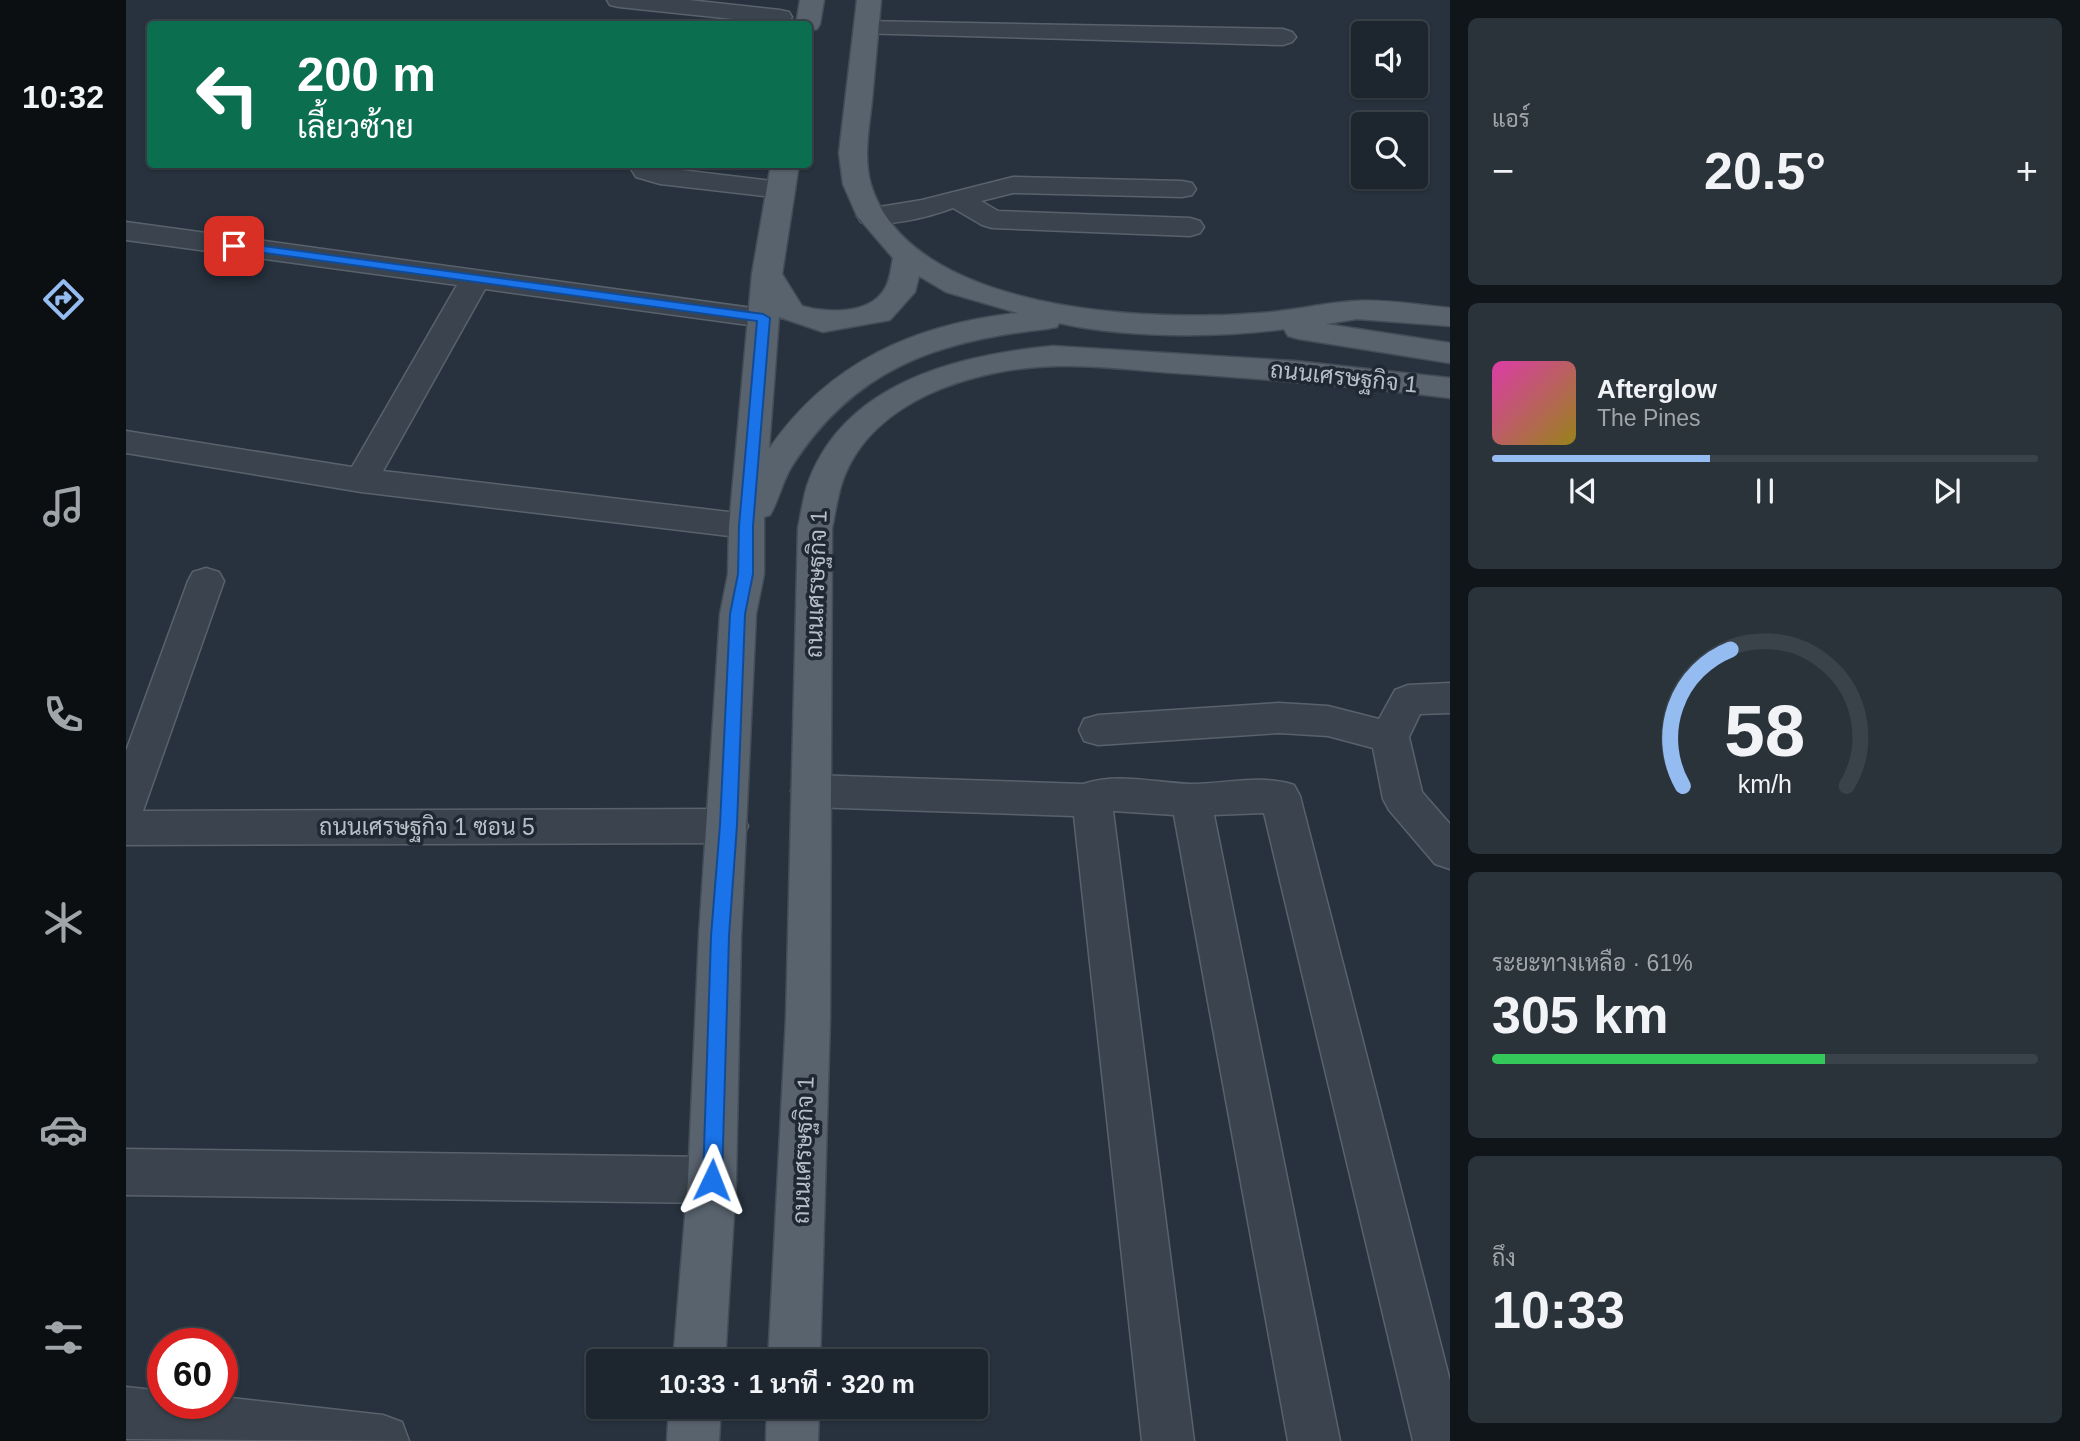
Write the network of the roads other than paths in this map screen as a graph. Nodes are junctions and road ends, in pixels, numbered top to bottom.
1 (619, 0) edge
2 (776, 8) edge
3 (867, 14) edge
4 (810, 15) edge
5 (1283, 37) dead end
6 (644, 168) edge
7 (783, 177) edge
8 (1182, 189) dead end
9 (956, 198) junction
10 (871, 216) junction
11 (1190, 227) dead end
12 (126, 231) edge
13 (908, 257) junction
14 (767, 274) junction
15 (476, 279) junction
16 (1450, 317) edge
17 (763, 318) junction
18 (1259, 323) junction
19 (1136, 324) junction
20 (1450, 353) edge
21 (1450, 388) edge
22 (126, 442) edge
23 (361, 480) junction
24 (746, 526) junction
25 (746, 574) junction
26 (206, 581) dead end
27 (1450, 698) edge
28 (1098, 730) dead end
29 (1390, 737) junction
30 (811, 791) junction
31 (1092, 800) junction
32 (1191, 800) junction
33 (126, 806) edge
34 (728, 825) junction
35 (126, 828) edge
36 (1450, 852) edge
37 (126, 1172) edge
38 (712, 1180) junction
39 (700, 1349) edge
40 (795, 1349) edge
41 (126, 1413) edge
42 (694, 1419) edge
43 (793, 1419) edge
44 (383, 1441) edge
45 (693, 1441) edge
46 (792, 1441) edge
47 (1168, 1441) edge
48 (1314, 1441) edge
49 (1439, 1441) edge

1 - 2 street
2 - 4 street
3 - 5 street
3 - 10 main road, ถนนเศรษฐกิจ 1
6 - 7 street
7 - 14 main road
8 - 9 street
9 - 10 street
9 - 11 street
10 - 13 main road, ถนนเศรษฐกิจ 1
12 - 15 street
13 - 14 main road
13 - 19 main road, ถนนเศรษฐกิจ 1
14 - 17 main road
15 - 17 street
15 - 23 street
16 - 18 main road, ถนนเศรษฐกิจ 1
17 - 24 main road
18 - 19 main road, ถนนเศรษฐกิจ 1
18 - 20 main road
19 - 25 main road
21 - 30 main road, ถนนเศรษฐกิจ 1
22 - 23 street
23 - 24 street
24 - 25 main road
25 - 34 main road
26 - 33 street
27 - 29 street
28 - 29 street
29 - 36 street
30 - 31 street
30 - 40 main road, ถนนเศรษฐกิจ 1
31 - 32 street
31 - 47 street
32 - 48 street
32 - 49 street
34 - 35 street, ถนนเศรษฐกิจ 1 ซอน 5
34 - 38 main road
37 - 38 street
38 - 39 main road
41 - 44 street
42 - 45 main road
43 - 46 main road

